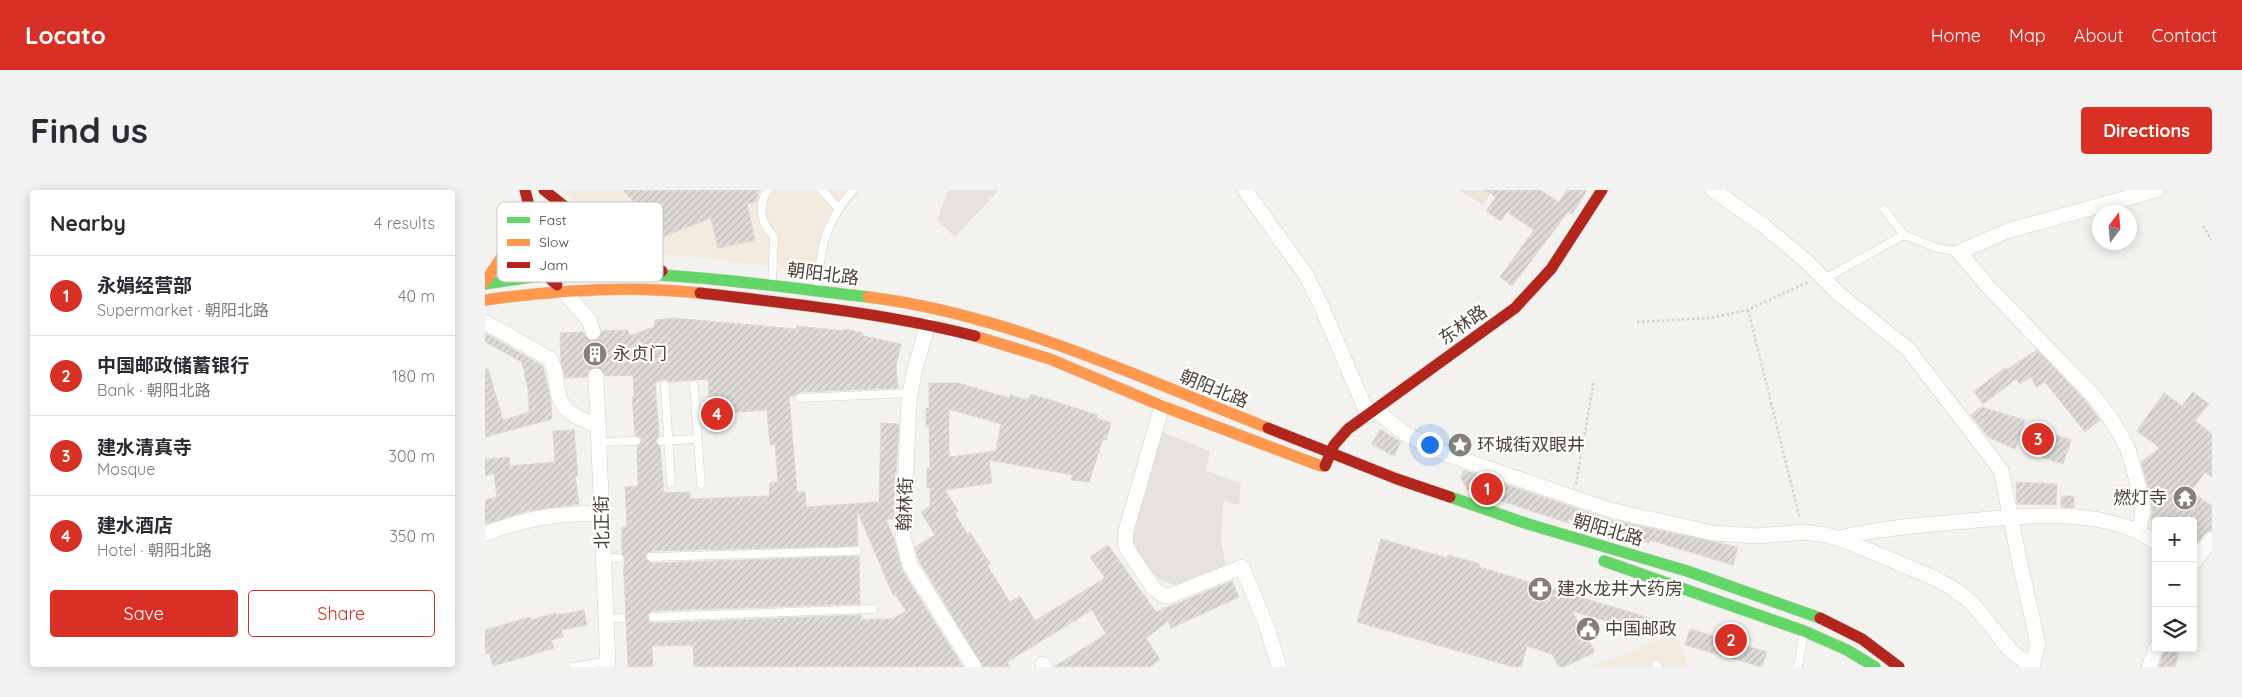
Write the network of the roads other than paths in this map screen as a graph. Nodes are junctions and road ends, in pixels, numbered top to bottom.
1 (768, 190) edge
2 (822, 190) edge
3 (853, 190) edge
4 (1245, 190) edge
5 (1602, 190) edge
6 (1713, 190) edge
7 (2156, 190) edge
8 (541, 193) edge
9 (553, 202) edge
10 (839, 209) junction
11 (1884, 209) dead end
12 (1904, 235) junction
13 (1959, 252) junction
14 (497, 265) edge
15 (663, 271) edge
16 (663, 275) edge
17 (674, 276) junction
18 (1822, 277) junction
19 (553, 282) edge
20 (561, 282) edge
21 (485, 283) edge
22 (772, 286) junction
23 (816, 290) junction
24 (563, 291) junction
25 (485, 300) edge
26 (485, 322) edge
27 (928, 324) junction
28 (593, 332) tunnel mouth
29 (596, 376) tunnel mouth
30 (665, 385) dead end
31 (694, 385) dead end
32 (910, 393) junction
33 (800, 398) dead end
34 (1162, 406) junction
35 (1371, 412) junction
36 (600, 435) junction
37 (698, 438) junction
38 (665, 440) junction
39 (636, 441) dead end
40 (1329, 453) junction
41 (1329, 468) joint
42 (671, 483) dead end
43 (701, 484) dead end
44 (602, 513) junction
45 (2012, 518) junction
46 (2139, 531) junction
47 (485, 534) edge
48 (1839, 538) junction
49 (2152, 539) edge
50 (2212, 540) edge
51 (857, 551) dead end
52 (651, 556) dead end
53 (1589, 557) dead end
54 (603, 558) junction
55 (619, 558) dead end
56 (2194, 562) edge
57 (873, 609) dead end
58 (653, 617) dead end
59 (1804, 630) junction
60 (2155, 652) edge
61 (608, 664) edge
62 (2032, 666) edge
63 (573, 667) edge
64 (974, 667) edge
65 (1279, 667) edge
66 (1798, 667) edge
67 (1875, 667) edge
68 (1899, 667) edge
69 (2149, 667) edge

1 - 22 lane
2 - 10 lane
3 - 10 lane
4 - 35 street
5 - 35 main road, 东林路
6 - 18 street
7 - 13 street
8 - 9 main road
10 - 23 lane
11 - 12 lane
12 - 13 lane
12 - 18 lane
13 - 46 street
14 - 21 main road
15 - 17 main road
16 - 17 main road, 朝阳北路
17 - 22 main road, 朝阳北路
18 - 45 street
19 - 24 main road
20 - 24 main road
22 - 23 main road, 朝阳北路
23 - 40 main road, 朝阳北路
24 - 25 main road, 朝阳北路
24 - 27 main road, 朝阳北路
24 - 28 street
26 - 36 street
27 - 32 street, 翰林街
27 - 34 main road, 朝阳北路
29 - 36 street, 北正街
30 - 38 lane
31 - 37 lane
32 - 33 lane
32 - 64 street, 翰林街
34 - 41 main road, 朝阳北路
34 - 65 street
35 - 40 main road, 东林路
35 - 48 street
36 - 39 lane
36 - 44 street, 北正街
37 - 38 lane
37 - 43 lane
38 - 42 lane
40 - 41 main road, 东林路
40 - 68 main road, 朝阳北路
44 - 47 street
44 - 54 street, 北正街
45 - 46 street
45 - 48 street
45 - 62 street
46 - 49 street
48 - 62 street
50 - 56 street
51 - 52 lane
53 - 59 main road, 朝阳北路
54 - 55 lane
54 - 61 street, 北正街
57 - 58 lane
59 - 66 lane
59 - 67 main road, 朝阳北路
60 - 69 street
61 - 63 lane

